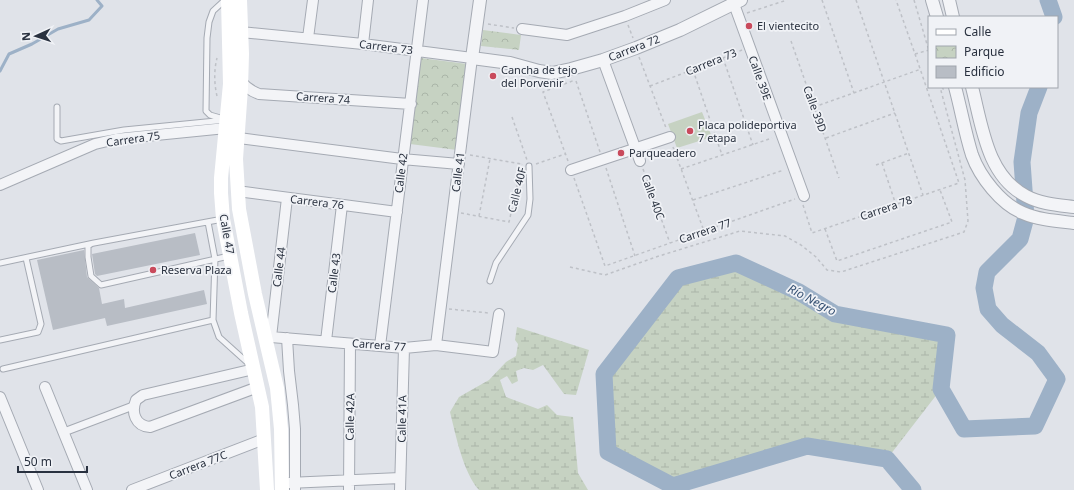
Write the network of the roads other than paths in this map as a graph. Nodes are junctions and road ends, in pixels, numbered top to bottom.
1 (226, 0) edge
2 (240, 0) edge
3 (313, 0) edge
4 (368, 0) edge
5 (423, 0) edge
6 (480, 0) edge
7 (665, 0) edge
8 (932, 0) edge
9 (949, 0) edge
10 (736, 1) edge
11 (937, 16) edge
12 (954, 16) edge
13 (522, 29) road end
14 (241, 32) junction
15 (308, 38) junction
16 (474, 40) junction
17 (363, 44) junction
18 (418, 51) junction
19 (472, 58) junction
20 (491, 60) junction
21 (603, 60) junction
22 (529, 67) joint
23 (241, 81) junction
24 (955, 88) edge
25 (972, 88) edge
26 (411, 104) junction
27 (57, 107) dead end
28 (226, 124) junction
29 (670, 137) dead end
30 (239, 138) junction
31 (636, 149) junction
32 (402, 159) junction
33 (459, 159) junction
34 (640, 161) road end
35 (529, 166) road end
36 (571, 170) dead end
37 (0, 185) edge
38 (237, 191) junction
39 (802, 197) road end
40 (287, 198) junction
41 (342, 205) junction
42 (1074, 208) edge
43 (397, 212) junction
44 (224, 219) junction
45 (208, 222) junction
46 (1074, 223) edge
47 (91, 244) junction
48 (231, 256) junction
49 (26, 258) junction
50 (215, 259) junction
51 (0, 263) edge
52 (490, 281) dead end
53 (499, 314) road end
54 (213, 320) junction
55 (268, 337) junction
56 (287, 338) junction
57 (0, 340) edge
58 (326, 341) junction
59 (350, 344) junction
60 (436, 345) junction
61 (380, 346) junction
62 (404, 348) junction
63 (3, 369) dead end
64 (254, 370) junction
65 (45, 387) dead end
66 (258, 387) junction
67 (0, 397) edge
68 (133, 406) junction
69 (64, 432) junction
70 (264, 439) junction
71 (400, 478) junction
72 (349, 485) edge
73 (288, 486) edge
74 (138, 489) edge
75 (38, 490) edge
76 (87, 490) edge
77 (267, 490) edge
78 (400, 490) edge

1 - 28 main road, Calle 47
1 - 28 lane
2 - 14 main road, Calle 47
3 - 15 street
4 - 17 street
5 - 18 street, Calle 42
6 - 16 street, Calle 41
7 - 13 street
8 - 11 street
9 - 12 street
10 - 21 street, Carrera 72
10 - 39 street, Calle 39E
14 - 15 street, Carrera 73
14 - 23 main road, Calle 47
15 - 17 street, Carrera 73
16 - 19 street, Calle 41
16 - 20 street
17 - 18 street, Carrera 73
18 - 19 street, Carrera 73
18 - 26 street, Calle 42
19 - 20 street, Carrera 73
19 - 33 street, Calle 41
20 - 22 street, Carrera 73
21 - 22 street, Carrera 72
21 - 31 street, Calle 40C
23 - 26 street, Carrera 74
23 - 30 main road, Calle 47
24 - 46 street
25 - 42 street
26 - 32 street, Calle 42
27 - 28 lane
28 - 37 street, Carrera 75
28 - 44 main road, Calle 47
29 - 31 street
30 - 32 street
30 - 38 main road, Calle 47
31 - 34 street, Calle 40C
31 - 36 street
32 - 33 street
32 - 43 street, Calle 42
33 - 60 street, Calle 41
35 - 52 lane
38 - 40 street, Carrera 76
38 - 55 main road, Calle 47
40 - 41 street, Carrera 76
40 - 55 street, Calle 44
41 - 43 street, Carrera 76
41 - 58 street, Calle 43
43 - 61 street, Calle 42
44 - 45 lane
44 - 48 main road, Calle 47
45 - 47 lane
45 - 50 lane
47 - 49 lane
47 - 50 lane
48 - 50 lane
48 - 64 main road, Calle 47
49 - 51 lane
49 - 57 lane
50 - 54 lane
53 - 60 street, Carrera 77
54 - 63 lane
54 - 64 lane
55 - 56 street, Carrera 77
55 - 73 main road, Calle 47
56 - 58 street, Carrera 77
56 - 73 street
58 - 59 street, Carrera 77
59 - 61 street, Carrera 77
59 - 72 street, Calle 42A
60 - 62 street, Carrera 77
61 - 62 street, Carrera 77
62 - 71 street, Calle 41A
64 - 66 main road, Calle 47
64 - 68 street
65 - 69 street
66 - 68 street
66 - 70 main road, Calle 47
67 - 75 street
68 - 69 street
69 - 76 street
70 - 74 street, Carrera 77C
70 - 77 main road, Calle 47
71 - 72 street
71 - 78 street, Calle 41A
72 - 73 street

